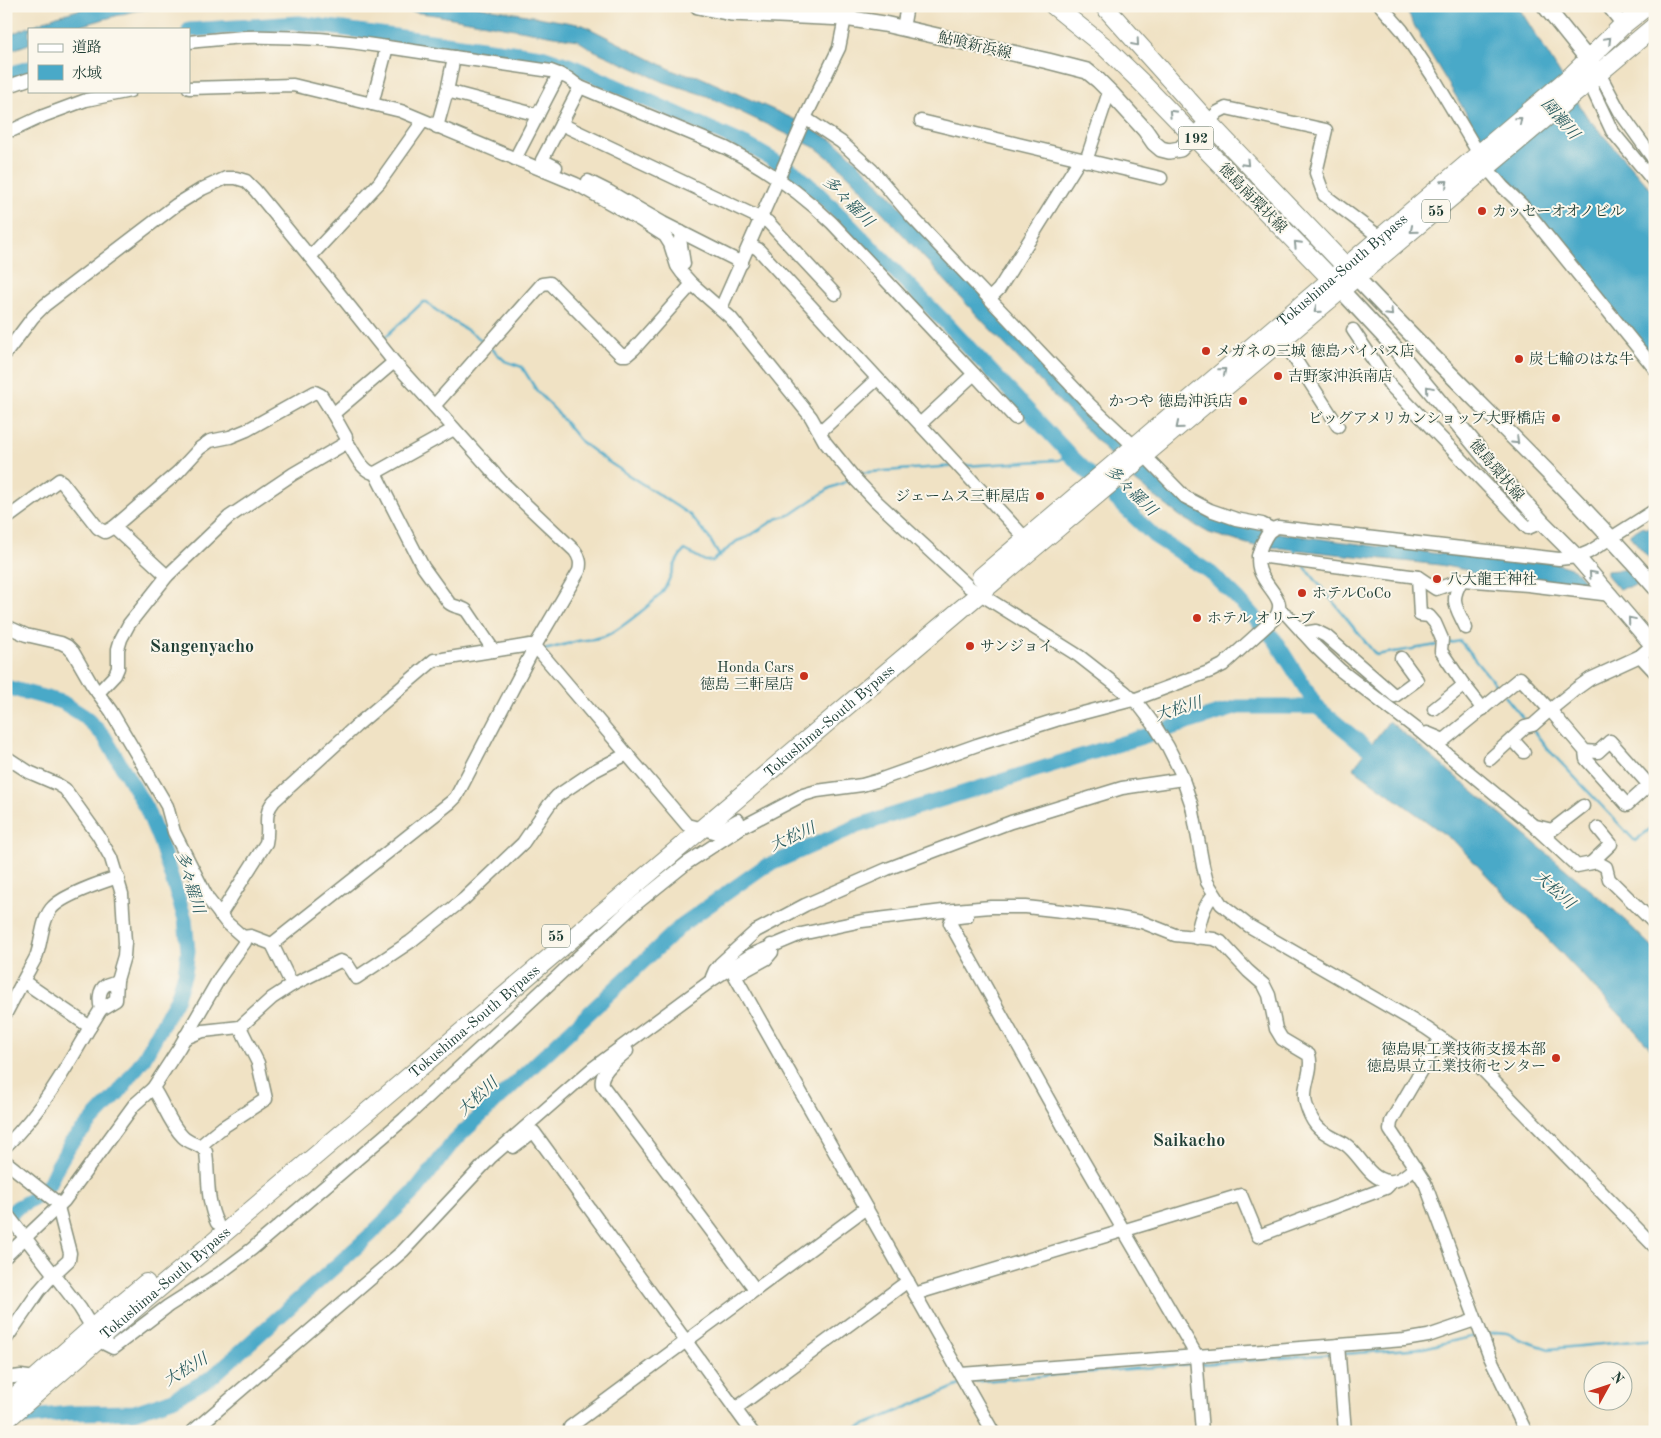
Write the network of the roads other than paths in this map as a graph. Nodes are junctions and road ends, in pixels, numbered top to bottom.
1 (698, 6) edge
2 (907, 6) edge
3 (1054, 6) edge
4 (1104, 6) edge
5 (1381, 6) edge
6 (1545, 6) edge
7 (1608, 6) edge
8 (1647, 6) edge
9 (846, 18) junction
10 (1623, 25) junction
11 (1655, 26) edge
12 (903, 28) junction
13 (190, 42) edge
14 (387, 47) junction
15 (454, 57) junction
16 (559, 74) junction
17 (1586, 75) junction
18 (28, 79) edge
19 (6, 87) edge
20 (580, 87) junction
21 (190, 88) edge
22 (447, 91) junction
23 (125, 92) edge
24 (1112, 94) junction
25 (372, 104) junction
26 (538, 115) junction
27 (804, 120) junction
28 (423, 121) junction
29 (921, 121) dead end
30 (1208, 122) junction
31 (561, 124) junction
32 (438, 127) junction
33 (6, 129) edge
34 (1194, 136) junction
35 (515, 159) junction
36 (1484, 159) junction
37 (1083, 160) junction
38 (1655, 161) edge
39 (780, 177) junction
40 (1160, 178) dead end
41 (1655, 183) edge
42 (760, 219) junction
43 (681, 232) junction
44 (1381, 238) junction
45 (750, 245) junction
46 (310, 257) junction
47 (742, 262) junction
48 (1351, 272) junction
49 (692, 284) junction
50 (1336, 284) junction
51 (835, 294) dead end
52 (990, 298) junction
53 (722, 306) junction
54 (1353, 330) dead end
55 (1282, 339) junction
56 (6, 353) edge
57 (394, 362) junction
58 (1655, 369) edge
59 (974, 374) junction
60 (877, 379) junction
61 (434, 406) junction
62 (333, 414) junction
63 (1016, 418) dead end
64 (920, 424) junction
65 (1338, 426) dead end
66 (454, 429) junction
67 (819, 431) junction
68 (346, 443) junction
69 (1138, 452) junction
70 (375, 473) junction
71 (1088, 495) junction
72 (1655, 510) edge
73 (6, 519) edge
74 (1542, 522) junction
75 (114, 528) junction
76 (1270, 531) junction
77 (1026, 539) junction
78 (1611, 539) junction
79 (1259, 553) junction
80 (1577, 557) junction
81 (167, 576) junction
82 (1418, 577) junction
83 (1462, 580) junction
84 (1653, 585) edge
85 (974, 591) junction
86 (1609, 593) junction
87 (1276, 614) junction
88 (6, 626) edge
89 (1466, 628) dead end
90 (1303, 633) junction
91 (535, 646) junction
92 (1654, 646) edge
93 (494, 651) junction
94 (1640, 656) junction
95 (1401, 658) dead end
96 (1655, 672) edge
97 (1464, 685) junction
98 (98, 693) junction
99 (1136, 703) junction
100 (1434, 709) dead end
101 (1483, 710) junction
102 (1550, 710) junction
103 (1418, 730) junction
104 (1513, 740) junction
105 (1585, 751) junction
106 (1524, 752) dead end
107 (627, 754) junction
108 (6, 757) edge
109 (1490, 760) dead end
110 (1181, 775) junction
111 (1583, 806) dead end
112 (766, 814) junction
113 (1531, 824) junction
114 (695, 826) junction
115 (1598, 828) dead end
116 (1591, 863) junction
117 (118, 877) junction
118 (1214, 895) junction
119 (991, 907) junction
120 (220, 915) junction
121 (1655, 924) edge
122 (243, 937) junction
123 (1197, 938) junction
124 (272, 944) junction
125 (771, 945) junction
126 (712, 980) junction
127 (23, 981) junction
128 (292, 985) junction
129 (6, 1013) edge
130 (90, 1027) junction
131 (240, 1027) junction
132 (185, 1036) junction
133 (633, 1038) junction
134 (1440, 1038) junction
135 (153, 1088) junction
136 (6, 1146) edge
137 (200, 1146) junction
138 (491, 1157) junction
139 (6, 1162) edge
140 (1415, 1167) junction
141 (1389, 1182) junction
142 (59, 1205) junction
143 (866, 1208) junction
144 (6, 1213) edge
145 (217, 1223) junction
146 (1124, 1231) junction
147 (26, 1238) junction
148 (1655, 1247) edge
149 (6, 1256) edge
150 (54, 1274) junction
151 (908, 1281) junction
152 (755, 1289) junction
153 (916, 1295) junction
154 (1475, 1320) junction
155 (95, 1333) junction
156 (6, 1339) edge
157 (686, 1341) junction
158 (1338, 1346) junction
159 (1196, 1356) junction
160 (961, 1374) junction
161 (6, 1378) edge
162 (39, 1380) junction
163 (6, 1404) edge
164 (735, 1409) junction
165 (6, 1420) edge
166 (570, 1427) dead end
167 (192, 1432) edge
168 (752, 1432) edge
169 (993, 1432) edge
170 (1202, 1432) edge
171 (1344, 1432) edge
172 (1526, 1432) edge

1 - 9 main road, 鮎喰新浜線
2 - 12 street
34 -> 3 highway, 徳島南環状線 / 192
4 -> 30 highway, 徳島南環状線 / 192
5 - 36 street
6 - 17 main road
7 - 10 street
8 - 10 highway, Tokushima-South Bypass / 55
9 - 12 main road, 鮎喰新浜線
9 - 27 street
17 -> 10 highway, Tokushima-South Bypass / 55
11 - 17 highway, Tokushima-South Bypass / 55
12 - 24 main road, 鮎喰新浜線
13 - 14 street
14 - 15 street
14 - 25 street
15 - 16 street
15 - 22 street
16 - 20 street
16 - 26 street
17 - 36 highway, Tokushima-South Bypass / 55
17 - 38 street
17 - 41 street
18 - 19 street
20 - 31 street
20 - 39 street
21 - 25 street
22 - 26 street
22 - 32 street
23 - 33 street
24 - 34 main road, 鮎喰新浜線
24 - 37 street
25 - 28 street
26 - 35 street
27 - 39 street
27 - 52 street
28 - 32 street
28 - 46 street
29 - 37 street
30 - 34 main road, 鮎喰新浜線
30 - 44 street
30 -> 48 highway, 徳島南環状線 / 192
31 - 42 street
31 - 43 street
32 - 35 street
50 -> 34 highway, 徳島南環状線 / 192
35 - 49 street
44 -> 36 highway, Tokushima-South Bypass / 55
36 -> 48 highway, Tokushima-South Bypass / 55
36 - 58 street
37 - 40 street
37 - 52 street
39 - 42 street
39 - 59 street
42 - 45 street
42 - 51 street
43 - 47 street
43 - 53 street
44 - 48 highway, Tokushima-South Bypass / 55
45 - 47 street
45 - 60 street
46 - 56 street
46 - 57 street
47 - 53 street
48 - 50 highway, Tokushima-South Bypass / 55
48 -> 78 main road, 徳島環状線
49 - 53 street
49 - 61 street
50 -> 55 highway, Tokushima-South Bypass / 55
69 -> 50 highway, Tokushima-South Bypass / 55
74 -> 50 main road, 徳島環状線
52 - 69 street
53 - 67 street
54 - 74 street
55 - 65 street
55 -> 69 highway, Tokushima-South Bypass / 55
57 - 61 street
57 - 62 street
59 - 63 street
59 - 64 street
60 - 64 street
60 - 67 street
61 - 66 street
62 - 68 street
62 - 75 street
64 - 77 street
66 - 70 street
66 - 91 street
67 - 85 street
68 - 70 street
68 - 81 street
69 - 71 highway, Tokushima-South Bypass / 55
69 - 76 street
70 - 93 street
71 - 77 highway, Tokushima-South Bypass / 55
71 - 85 highway, Tokushima-South Bypass / 55
72 - 78 street
73 - 75 street
74 - 80 main road, 徳島環状線
75 - 81 street
76 - 79 street
76 - 80 street
77 - 85 highway, Tokushima-South Bypass / 55
78 - 80 street
78 - 84 main road, 徳島環状線
79 - 82 street
79 - 87 street
86 -> 80 main road, 徳島環状線
81 - 98 street
82 - 83 street
82 - 97 street
83 - 86 street
83 - 89 street
85 - 99 street
85 - 114 highway, Tokushima-South Bypass / 55
92 -> 86 main road, 徳島環状線
87 - 90 street
87 - 99 street
88 - 98 street
90 - 95 street
90 - 103 street
91 - 93 street
91 - 107 street
91 - 124 street
92 - 94 street
93 - 120 street
94 - 96 street
94 - 102 street
97 - 100 street
97 - 101 street
98 - 120 street
99 - 110 street
99 - 112 street
101 - 102 street
101 - 103 street
102 - 104 street
102 - 105 street
103 - 113 street
104 - 106 street
104 - 109 street
105 - 105 street
107 - 114 street
107 - 128 street
108 - 117 street
110 - 118 street
110 - 126 street
111 - 113 street
112 - 114 street
112 - 155 street
113 - 116 street
114 - 145 highway, Tokushima-South Bypass / 55
114 - 155 highway, Tokushima-South Bypass / 55
115 - 116 street
116 - 121 street
117 - 127 street
117 - 130 street
118 - 123 street
118 - 134 street
119 - 123 street
119 - 125 street
119 - 146 street
120 - 122 street
122 - 124 street
122 - 132 street
123 - 141 street
124 - 128 street
125 - 126 street
125 - 143 street
126 - 133 street
127 - 129 street
127 - 130 street
128 - 131 street
130 - 136 street
131 - 132 street
131 - 137 street
132 - 135 street
133 - 138 street
133 - 152 street
134 - 140 street
134 - 148 street
135 - 137 street
135 - 142 street
137 - 145 street
138 - 157 street
138 - 167 street
139 - 142 street
140 - 141 street
140 - 154 street
141 - 146 street
142 - 147 street
142 - 150 street
143 - 151 street
143 - 152 street
144 - 147 street
145 - 155 highway, Tokushima-South Bypass / 55
146 - 153 street
146 - 159 street
147 - 149 street
147 - 150 street
150 - 155 street
150 - 156 street
151 - 153 street
151 - 164 street
152 - 157 street
153 - 160 street
154 - 158 street
154 - 172 street
155 - 162 highway, Tokushima-South Bypass / 55
157 - 164 street
157 - 166 street
158 - 159 street
158 - 171 street
159 - 160 street
159 - 170 street
160 - 169 street
161 - 162 street
162 - 163 highway, Tokushima-South Bypass / 55
162 - 165 highway, Tokushima-South Bypass / 55
164 - 168 street

